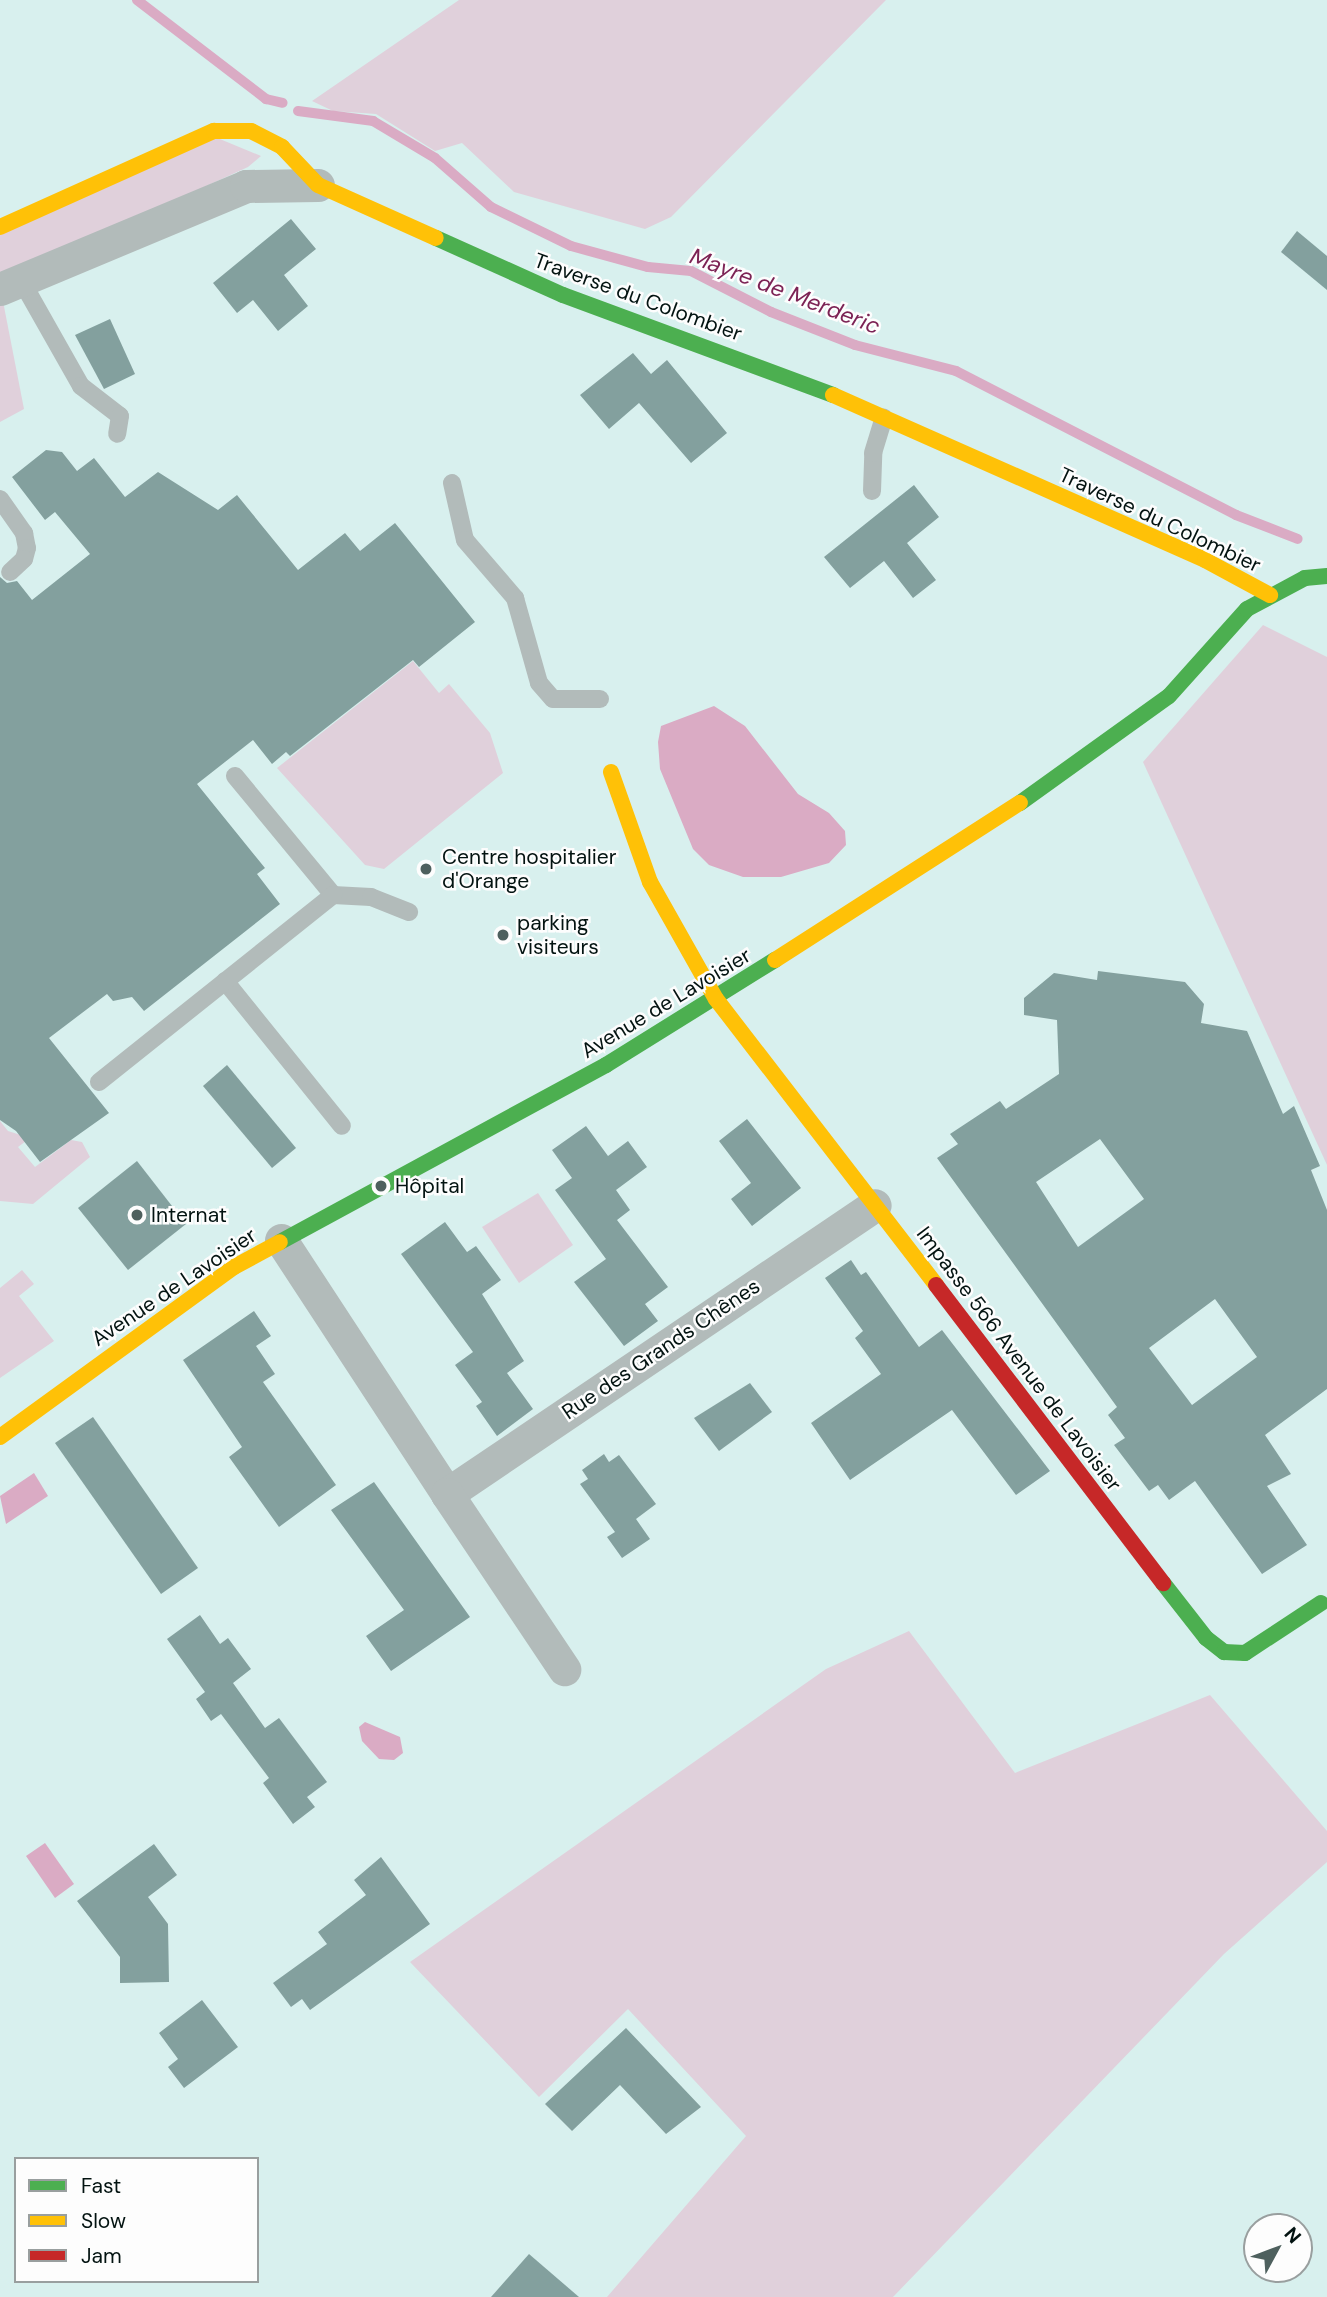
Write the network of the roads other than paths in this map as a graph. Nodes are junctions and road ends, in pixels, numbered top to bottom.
1 (318, 185) junction
2 (0, 227) edge
3 (11, 284) edge
4 (884, 418) junction
5 (117, 434) dead end
6 (452, 483) dead end
7 (872, 491) dead end
8 (0, 499) edge
9 (10, 572) dead end
10 (1327, 576) edge
11 (1270, 595) junction
12 (600, 699) dead end
13 (611, 772) dead end
14 (235, 776) dead end
15 (334, 895) junction
16 (409, 912) dead end
17 (225, 981) junction
18 (716, 999) junction
19 (99, 1082) dead end
20 (342, 1126) dead end
21 (875, 1205) junction
22 (281, 1240) junction
23 (0, 1437) edge
24 (447, 1494) junction
25 (1321, 1603) dead end
26 (564, 1669) dead end

1 - 2 street, Traverse du Colombier
1 - 3 street
1 - 4 street, Traverse du Colombier
3 - 5 lane
4 - 7 lane
4 - 11 street, Traverse du Colombier
6 - 12 lane
8 - 9 lane
10 - 11 street, Avenue de Lavoisier
11 - 18 street, Avenue de Lavoisier
13 - 18 street, Impasse 566 Avenue de Lavoisier
14 - 15 lane
15 - 16 lane
15 - 17 lane
17 - 19 lane
17 - 20 lane
18 - 21 street, Impasse 566 Avenue de Lavoisier
18 - 22 street, Avenue de Lavoisier
21 - 24 street, Rue des Grands Chênes
21 - 25 street, Impasse 566 Avenue de Lavoisier
22 - 23 street, Avenue de Lavoisier
22 - 24 street
24 - 26 street

